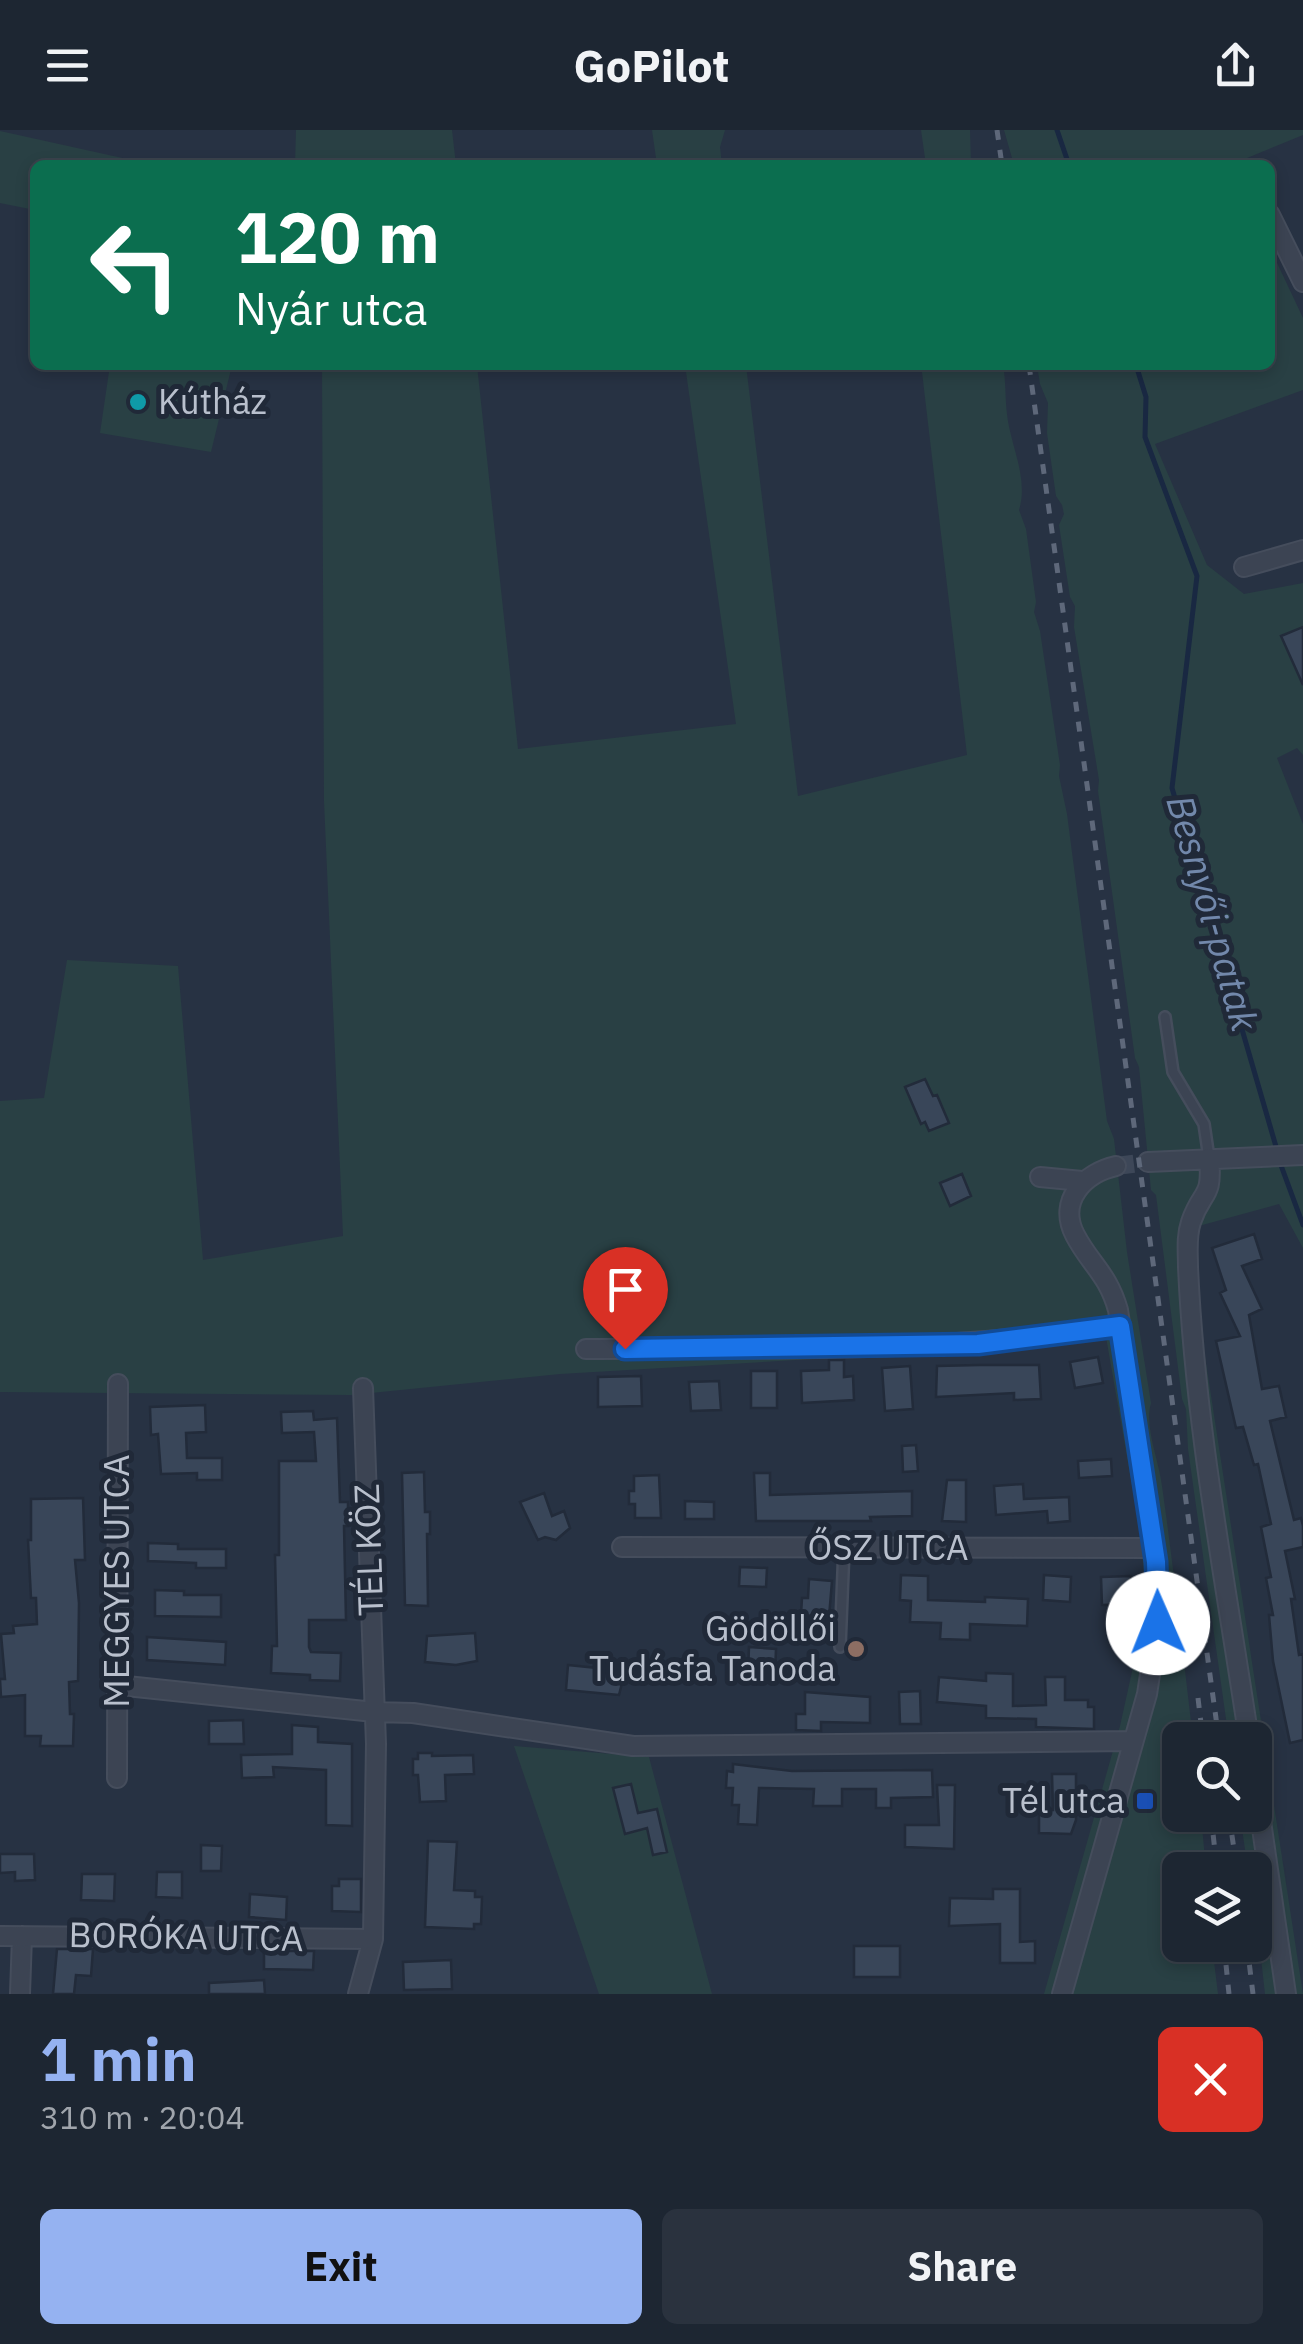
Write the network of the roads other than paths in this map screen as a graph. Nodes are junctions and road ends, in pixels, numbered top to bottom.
1 (1275, 226) edge
2 (1303, 282) edge
3 (1303, 550) edge
4 (1244, 567) dead end
5 (1165, 1017) dead end
6 (1296, 1155) edge
7 (1210, 1158) junction
8 (1148, 1162) tunnel mouth
9 (1116, 1166) tunnel mouth
10 (1040, 1177) dead end
11 (1082, 1181) junction
12 (1120, 1326) junction
13 (586, 1349) dead end
14 (118, 1384) dead end
15 (364, 1388) dead end
16 (622, 1547) dead end
17 (844, 1548) junction
18 (1154, 1548) junction
19 (840, 1647) dead end
20 (117, 1685) junction
21 (374, 1712) junction
22 (1246, 1722) edge
23 (1132, 1741) junction
24 (117, 1778) dead end
25 (1263, 1832) edge
26 (0, 1936) edge
27 (22, 1936) junction
28 (372, 1939) junction
29 (20, 1994) edge
30 (358, 1994) edge
31 (1062, 1994) edge
32 (1286, 1994) edge

1 - 2 street
3 - 4 street
5 - 7 lane
6 - 7 street
7 - 8 street
7 - 22 street
9 - 11 street
10 - 11 street
11 - 12 street
12 - 13 street
12 - 18 street
14 - 20 street, MEGGYES UTCA
15 - 21 street, TÉL KÖZ
16 - 17 street, ŐSZ UTCA
17 - 18 street, ŐSZ UTCA
17 - 19 lane
18 - 23 street
20 - 21 street
20 - 24 street, MEGGYES UTCA
21 - 23 street
21 - 28 street, TÉL KÖZ
23 - 31 street
25 - 32 street
26 - 27 street, BORÓKA UTCA
27 - 28 street, BORÓKA UTCA
27 - 29 street
28 - 30 street, TÉL KÖZ

